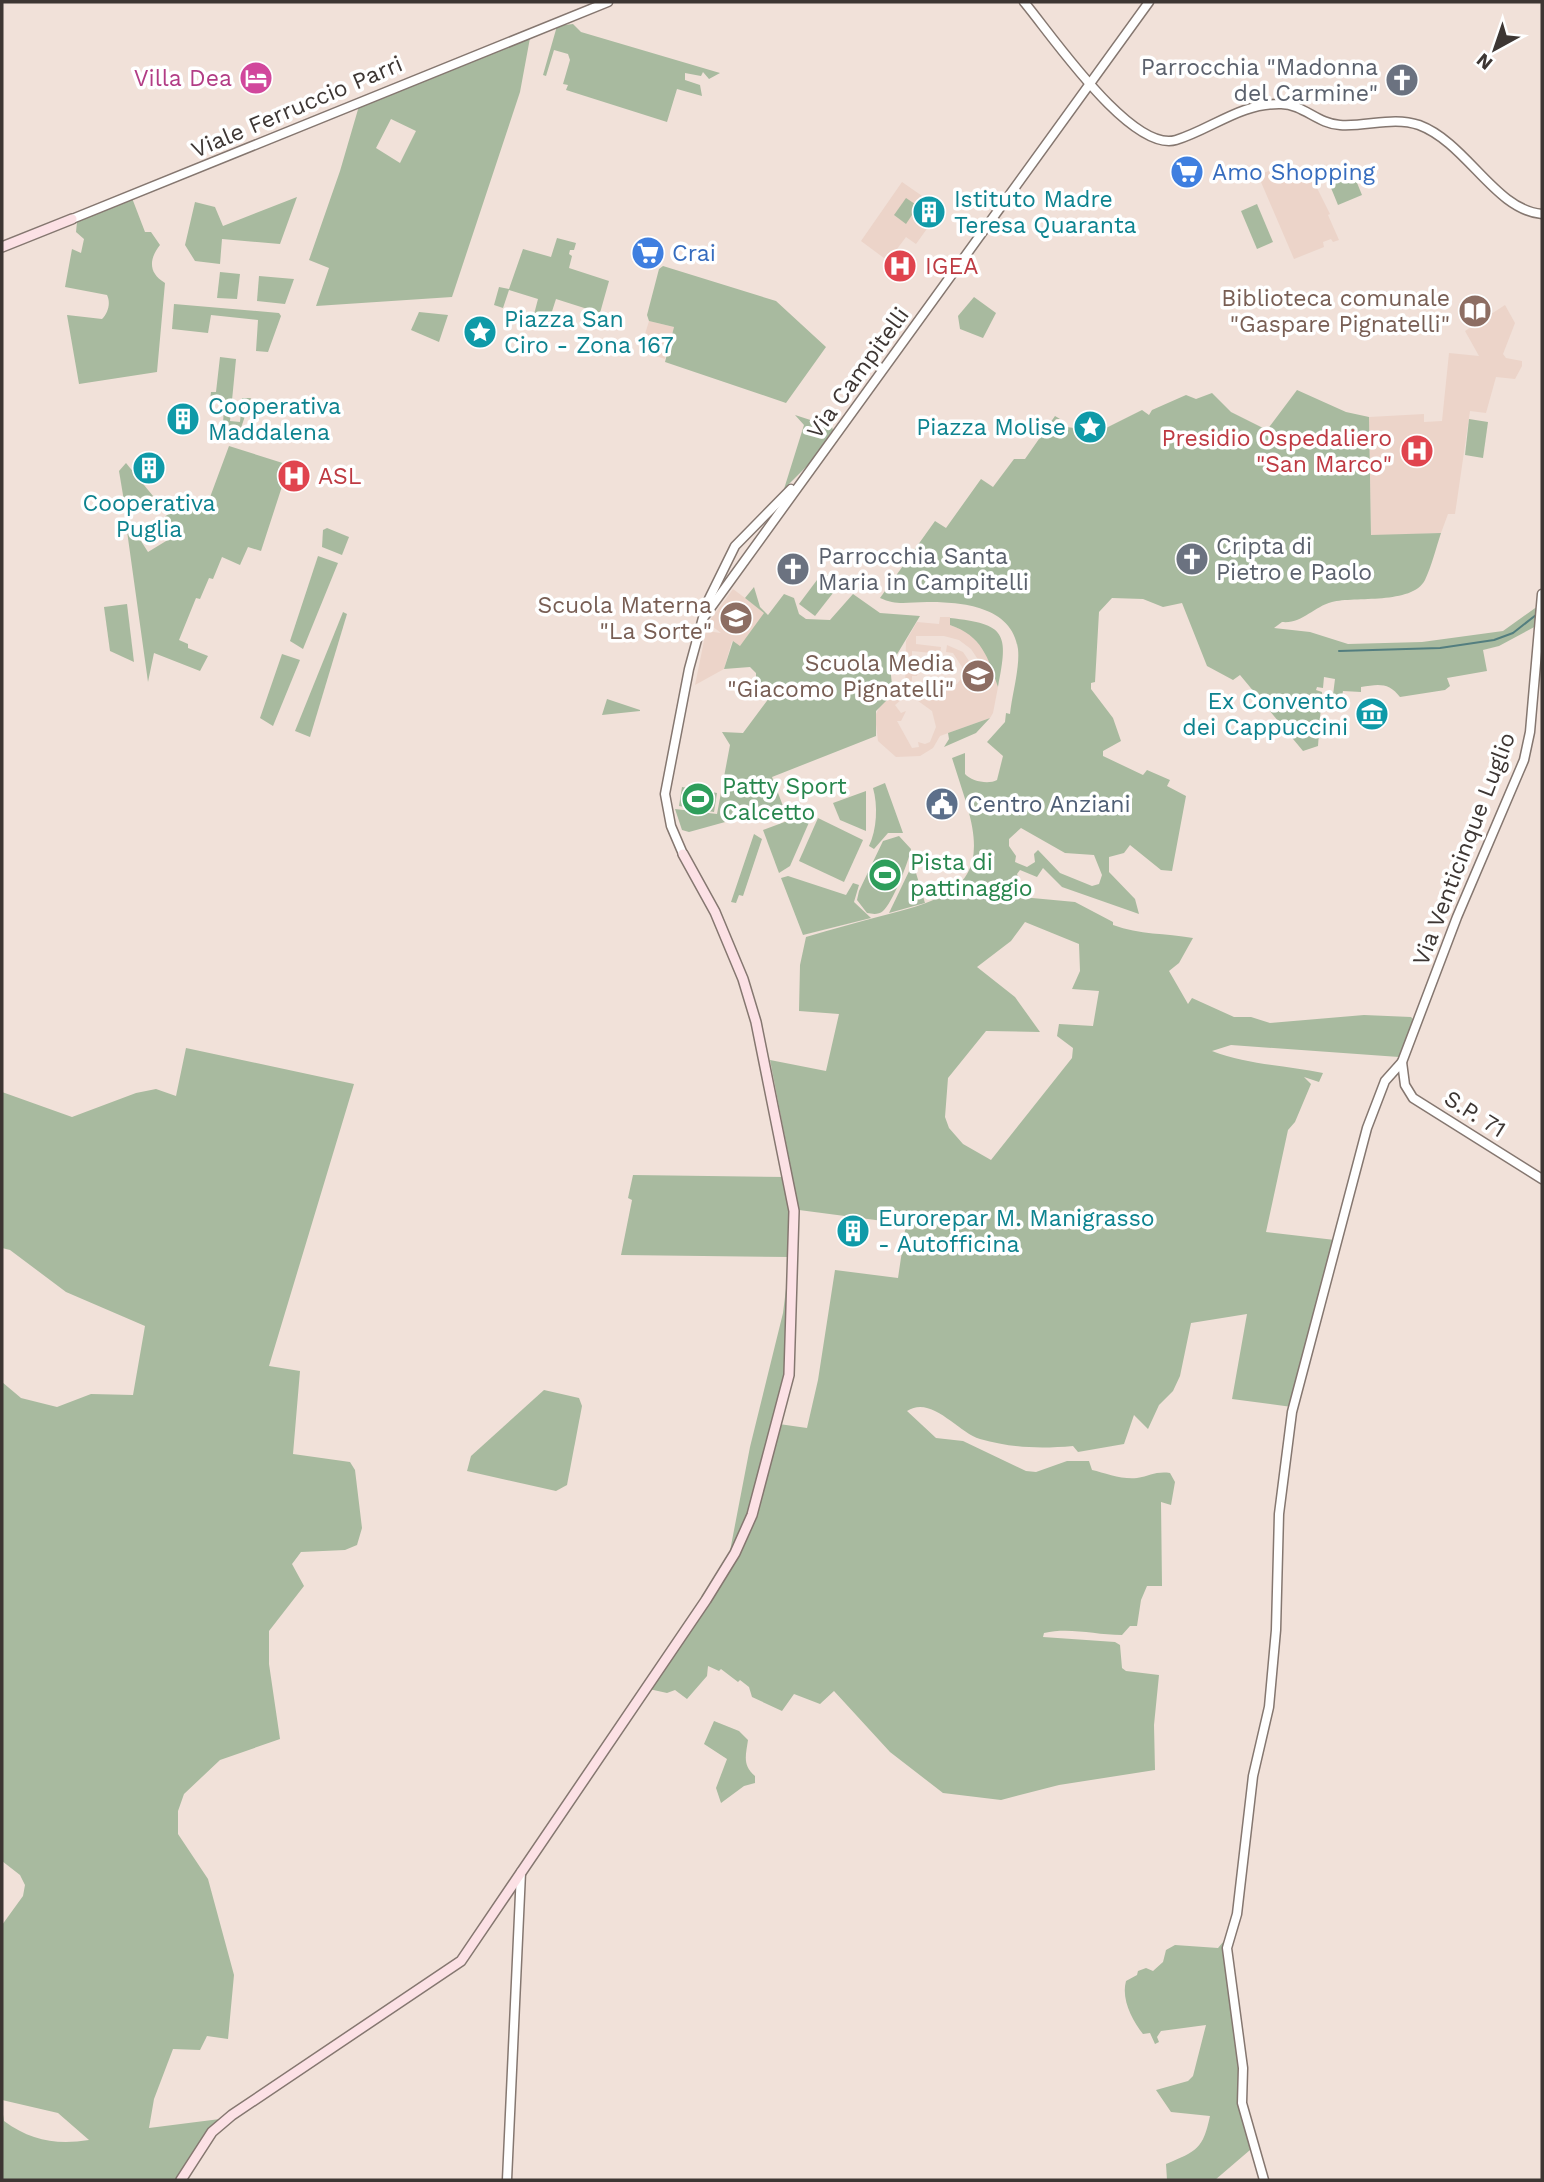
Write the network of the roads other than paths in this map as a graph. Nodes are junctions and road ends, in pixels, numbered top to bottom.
1 (608, 2) edge
2 (1024, 2) edge
3 (1149, 2) edge
4 (1090, 82) junction
5 (1542, 214) edge
6 (72, 219) joint
7 (2, 247) edge
8 (798, 484) junction
9 (1542, 594) edge
10 (704, 617) junction
11 (683, 854) joint
12 (1402, 1066) junction
13 (1542, 1179) edge
14 (521, 1872) junction
15 (181, 2180) edge
16 (507, 2180) edge
17 (1264, 2180) edge

1 - 6 street, Viale Ferruccio Parri
2 - 4 street
3 - 4 street, Via Campitelli
4 - 5 street
4 - 8 street, Via Campitelli
6 - 7 main road
8 - 10 street, Via Campitelli
8 - 10 street
9 - 12 street, Via Venticinque Luglio
10 - 11 street
11 - 14 main road
12 - 13 street, S.P. 71
12 - 17 street, Via Venticinque Luglio
14 - 15 main road
14 - 16 street

